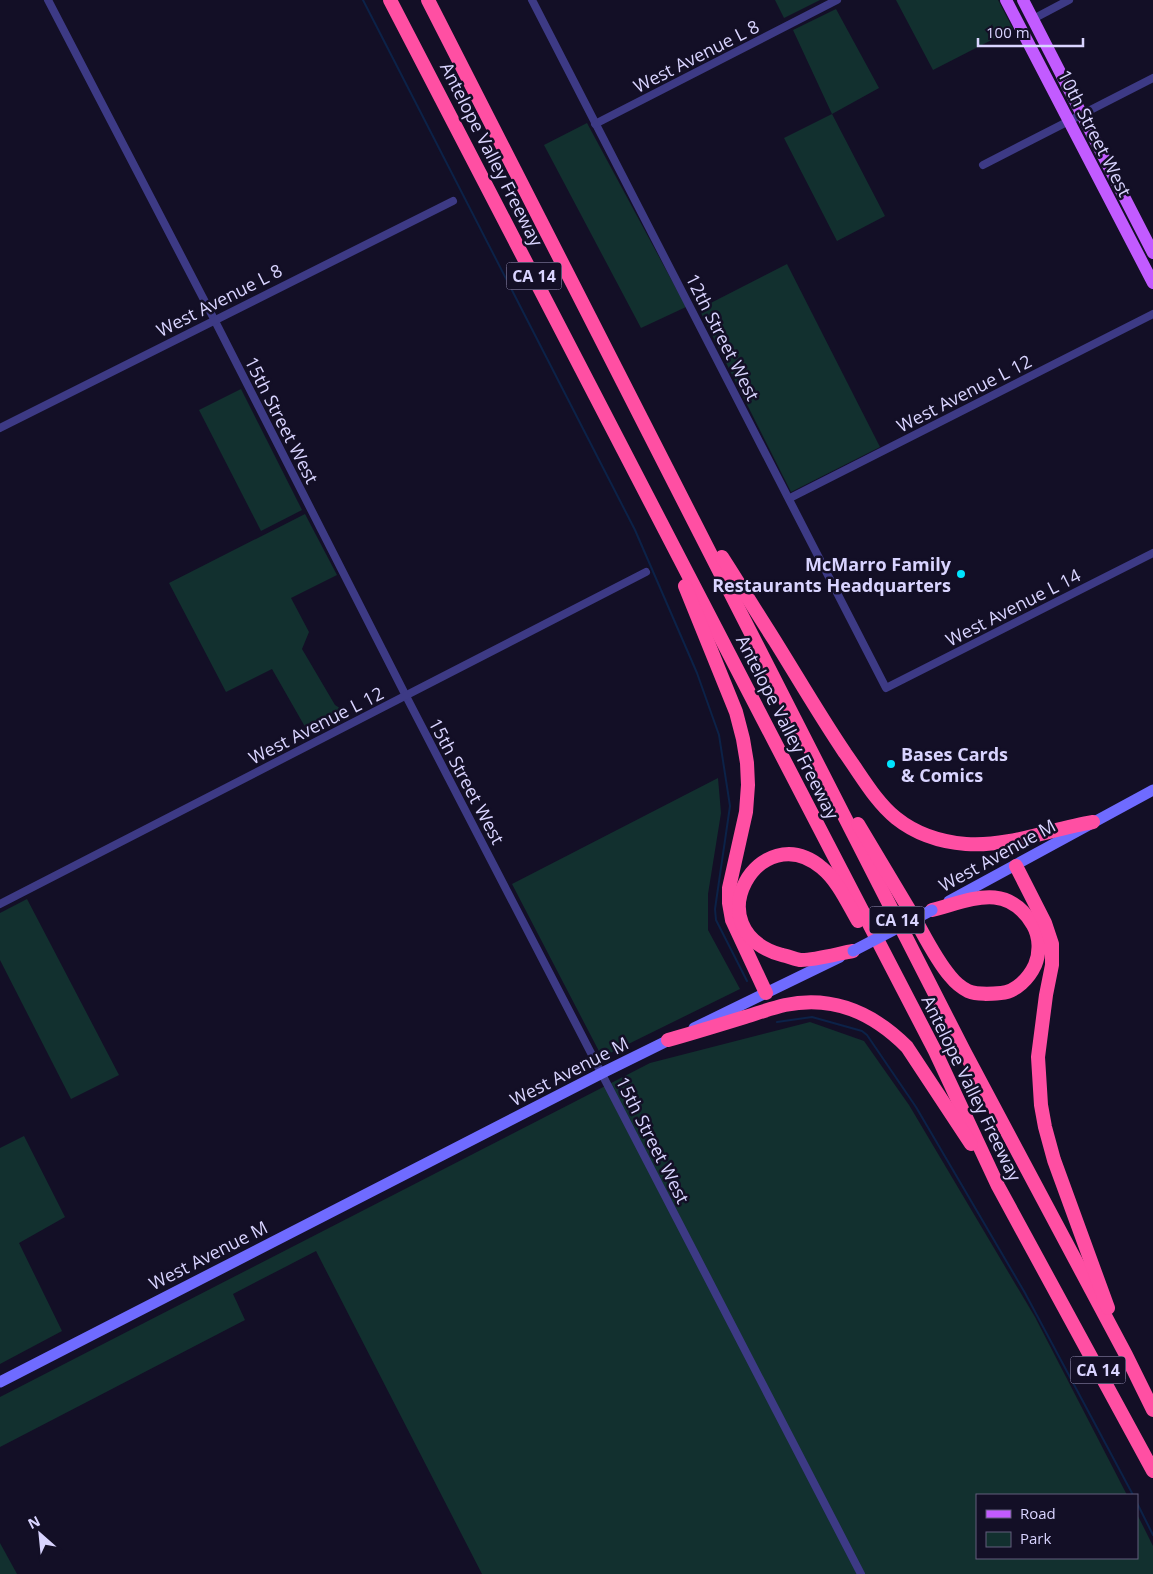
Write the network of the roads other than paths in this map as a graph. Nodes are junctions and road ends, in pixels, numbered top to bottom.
1 (48, 0) edge
2 (390, 0) edge
3 (428, 0) edge
4 (532, 0) edge
5 (837, 0) edge
6 (1006, 0) edge
7 (1013, 0) edge
8 (1023, 0) edge
9 (1069, 0) edge
10 (1032, 19) junction
11 (1153, 78) edge
12 (1081, 115) junction
13 (1069, 122) junction
14 (595, 124) junction
15 (983, 165) dead end
16 (452, 201) dead end
17 (1153, 253) edge
18 (1153, 283) edge
19 (1153, 314) edge
20 (214, 319) junction
21 (0, 428) edge
22 (674, 482) junction
23 (790, 498) junction
24 (676, 552) junction
25 (1153, 553) edge
26 (646, 572) dead end
27 (886, 688) joint
28 (406, 696) junction
29 (800, 727) junction
30 (1153, 790) edge
31 (1093, 822) junction
32 (1016, 866) junction
33 (0, 904) edge
34 (932, 910) junction
35 (853, 951) junction
36 (766, 993) junction
37 (668, 1040) junction
38 (935, 1051) junction
39 (602, 1073) junction
40 (998, 1186) junction
41 (1126, 1355) junction
42 (0, 1382) edge
43 (1153, 1410) edge
44 (1153, 1470) edge
45 (861, 1574) edge

1 - 20 street, 15th Street West
2 - 24 highway, Antelope Valley Freeway / CA 14
3 - 22 highway, Antelope Valley Freeway / CA 14
4 - 14 street, 12th Street West
5 - 14 street, West Avenue L 8
6 - 13 main road, 10th Street West
7 - 10 main road
8 - 10 main road, 10th Street West
9 - 10 street
10 - 12 main road, 10th Street West
11 - 12 street
12 - 13 street
12 - 17 main road, 10th Street West
13 - 15 street
13 - 18 main road, 10th Street West
14 - 23 street, 12th Street West
16 - 20 street, West Avenue L 8
19 - 23 street, West Avenue L 12
20 - 21 street, West Avenue L 8
20 - 28 street, 15th Street West
22 - 29 highway, Antelope Valley Freeway / CA 14
22 - 31 highway
23 - 27 street, 12th Street West
24 - 36 highway
24 - 38 highway, Antelope Valley Freeway / CA 14
25 - 27 street, West Avenue L 14
26 - 28 street, West Avenue L 12
28 - 33 street, West Avenue L 12
28 - 39 street, 15th Street West
29 - 34 highway
29 - 41 highway, Antelope Valley Freeway / CA 14
30 - 31 main road, West Avenue M
31 - 32 main road, West Avenue M
32 - 34 main road, West Avenue M
32 - 41 highway
34 - 35 main road, West Avenue M, bridge
35 - 36 main road, West Avenue M
35 - 38 highway
36 - 37 main road, West Avenue M
37 - 39 main road, West Avenue M
37 - 40 highway
38 - 40 highway, Antelope Valley Freeway / CA 14
39 - 42 main road, West Avenue M
39 - 45 street, 15th Street West
40 - 44 highway, Antelope Valley Freeway / CA 14
41 - 43 highway, Antelope Valley Freeway / CA 14

